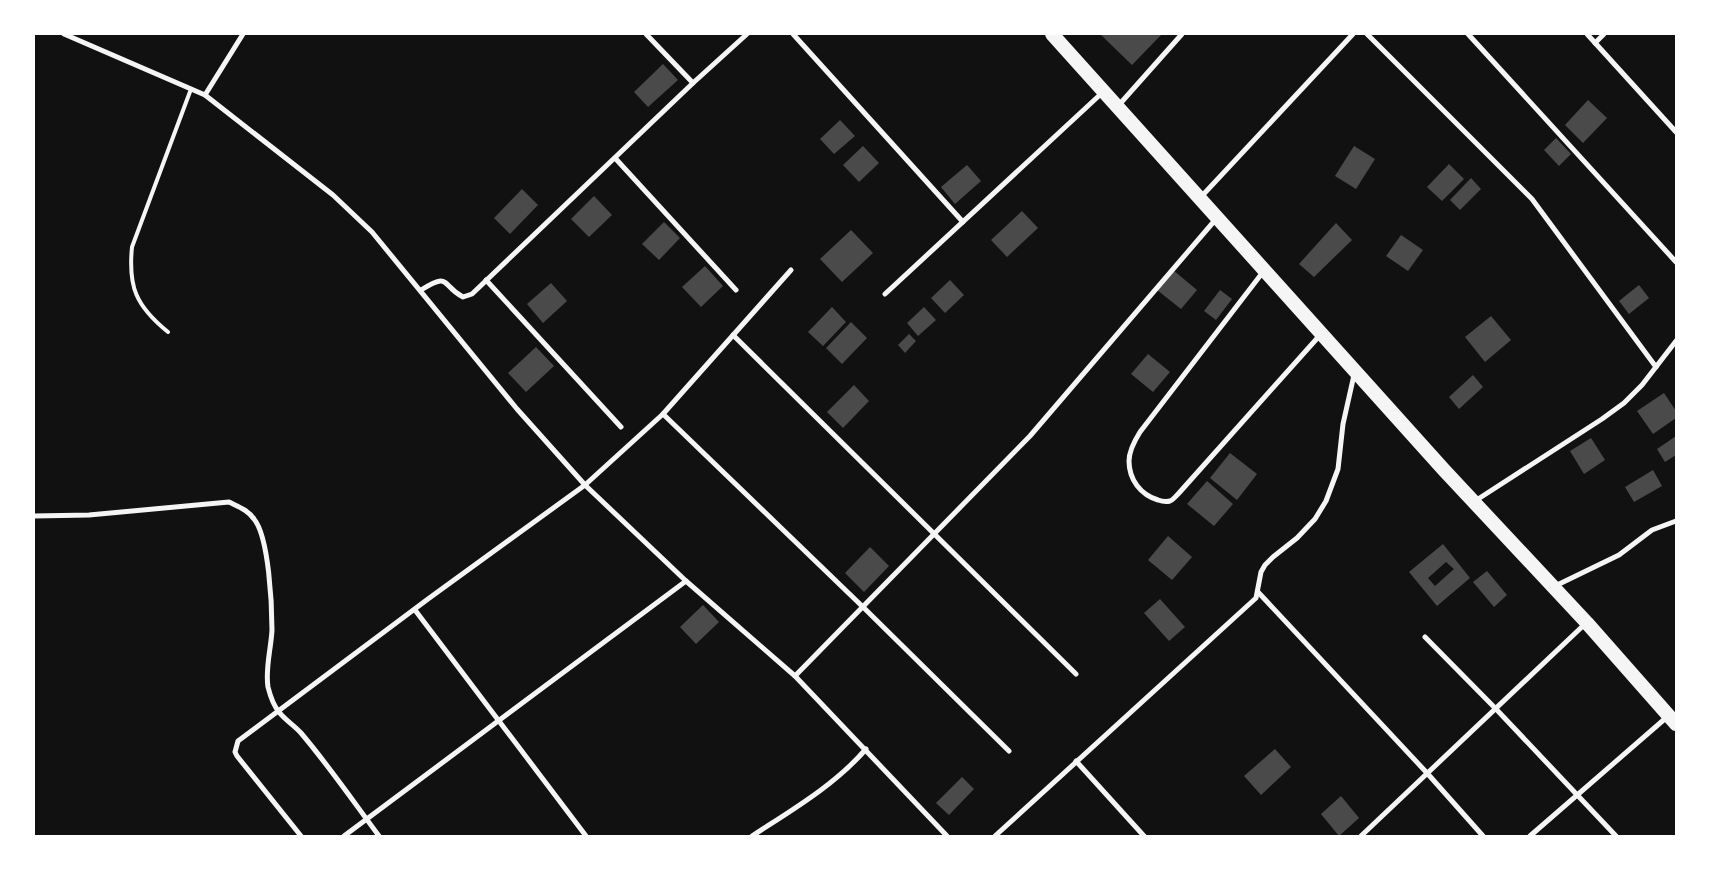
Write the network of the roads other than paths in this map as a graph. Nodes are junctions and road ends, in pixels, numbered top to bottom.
1 (64, 34) edge
2 (242, 34) edge
3 (646, 34) edge
4 (748, 34) edge
5 (793, 34) edge
6 (1182, 34) edge
7 (1353, 34) edge
8 (1367, 34) edge
9 (1468, 34) edge
10 (1587, 34) edge
11 (1604, 34) edge
12 (1055, 35) edge
13 (1595, 43) junction
14 (693, 83) junction
15 (191, 89) junction
16 (1104, 91) junction
17 (206, 95) junction
18 (1118, 106) junction
19 (1676, 132) edge
20 (615, 158) junction
21 (1199, 198) junction
22 (1218, 217) junction
23 (963, 222) junction
24 (1676, 262) edge
25 (1264, 269) junction
26 (791, 270) dead end
27 (486, 280) junction
28 (421, 290) junction
29 (736, 290) dead end
30 (885, 294) dead end
31 (168, 332) dead end
32 (1322, 333) junction
33 (733, 335) junction
34 (1676, 341) edge
35 (1656, 367) junction
36 (1355, 371) junction
37 (663, 414) junction
38 (621, 427) dead end
39 (585, 485) junction
40 (1474, 502) junction
41 (34, 516) edge
42 (1676, 521) edge
43 (935, 534) junction
44 (686, 581) junction
45 (1553, 587) junction
46 (1258, 592) junction
47 (863, 607) junction
48 (415, 610) junction
49 (1586, 623) junction
50 (1425, 637) dead end
51 (1076, 674) dead end
52 (795, 676) junction
53 (1496, 709) junction
54 (278, 712) junction
55 (499, 720) junction
56 (1673, 720) edge
57 (866, 749) junction
58 (1009, 751) dead end
59 (1076, 761) junction
60 (1427, 773) junction
61 (1576, 796) junction
62 (367, 820) junction
63 (300, 836) edge
64 (344, 836) edge
65 (379, 836) edge
66 (586, 836) edge
67 (752, 836) edge
68 (948, 836) edge
69 (995, 836) edge
70 (1144, 836) edge
71 (1361, 836) edge
72 (1484, 836) edge
73 (1530, 836) edge
74 (1616, 836) edge

1 - 15 street
2 - 17 street
3 - 14 street
4 - 14 street
5 - 23 street
6 - 18 street
7 - 21 street
8 - 35 street
9 - 24 street
10 - 13 street
11 - 13 street
12 - 16 highway
13 - 19 street
14 - 20 street
15 - 17 street
15 - 31 lane
16 - 18 highway
16 - 23 street
17 - 28 street
18 - 21 highway
20 - 27 street
20 - 29 street
21 - 22 highway
22 - 25 highway
22 - 43 street
23 - 30 street
25 - 32 highway
25 - 32 street
26 - 33 street
27 - 28 street
27 - 38 street
28 - 39 street
32 - 36 highway
33 - 37 street
33 - 43 street
34 - 35 street
35 - 40 street
36 - 40 highway
36 - 46 street
37 - 39 street
37 - 47 street
39 - 44 street
39 - 48 street
40 - 45 highway
41 - 54 street
42 - 45 street
43 - 47 street
43 - 51 street
44 - 52 street
44 - 55 street
45 - 49 highway
46 - 59 street
46 - 60 street
47 - 52 street
47 - 58 street
48 - 54 street
48 - 55 street
49 - 53 street
49 - 56 highway
50 - 53 street
52 - 57 street
53 - 60 street
53 - 61 street
54 - 62 street
54 - 63 street
55 - 62 street
55 - 66 street
56 - 61 street
57 - 67 street
57 - 68 street
59 - 69 street
59 - 70 street
60 - 71 street
60 - 72 street
61 - 73 street
61 - 74 street
62 - 64 street
62 - 65 street

